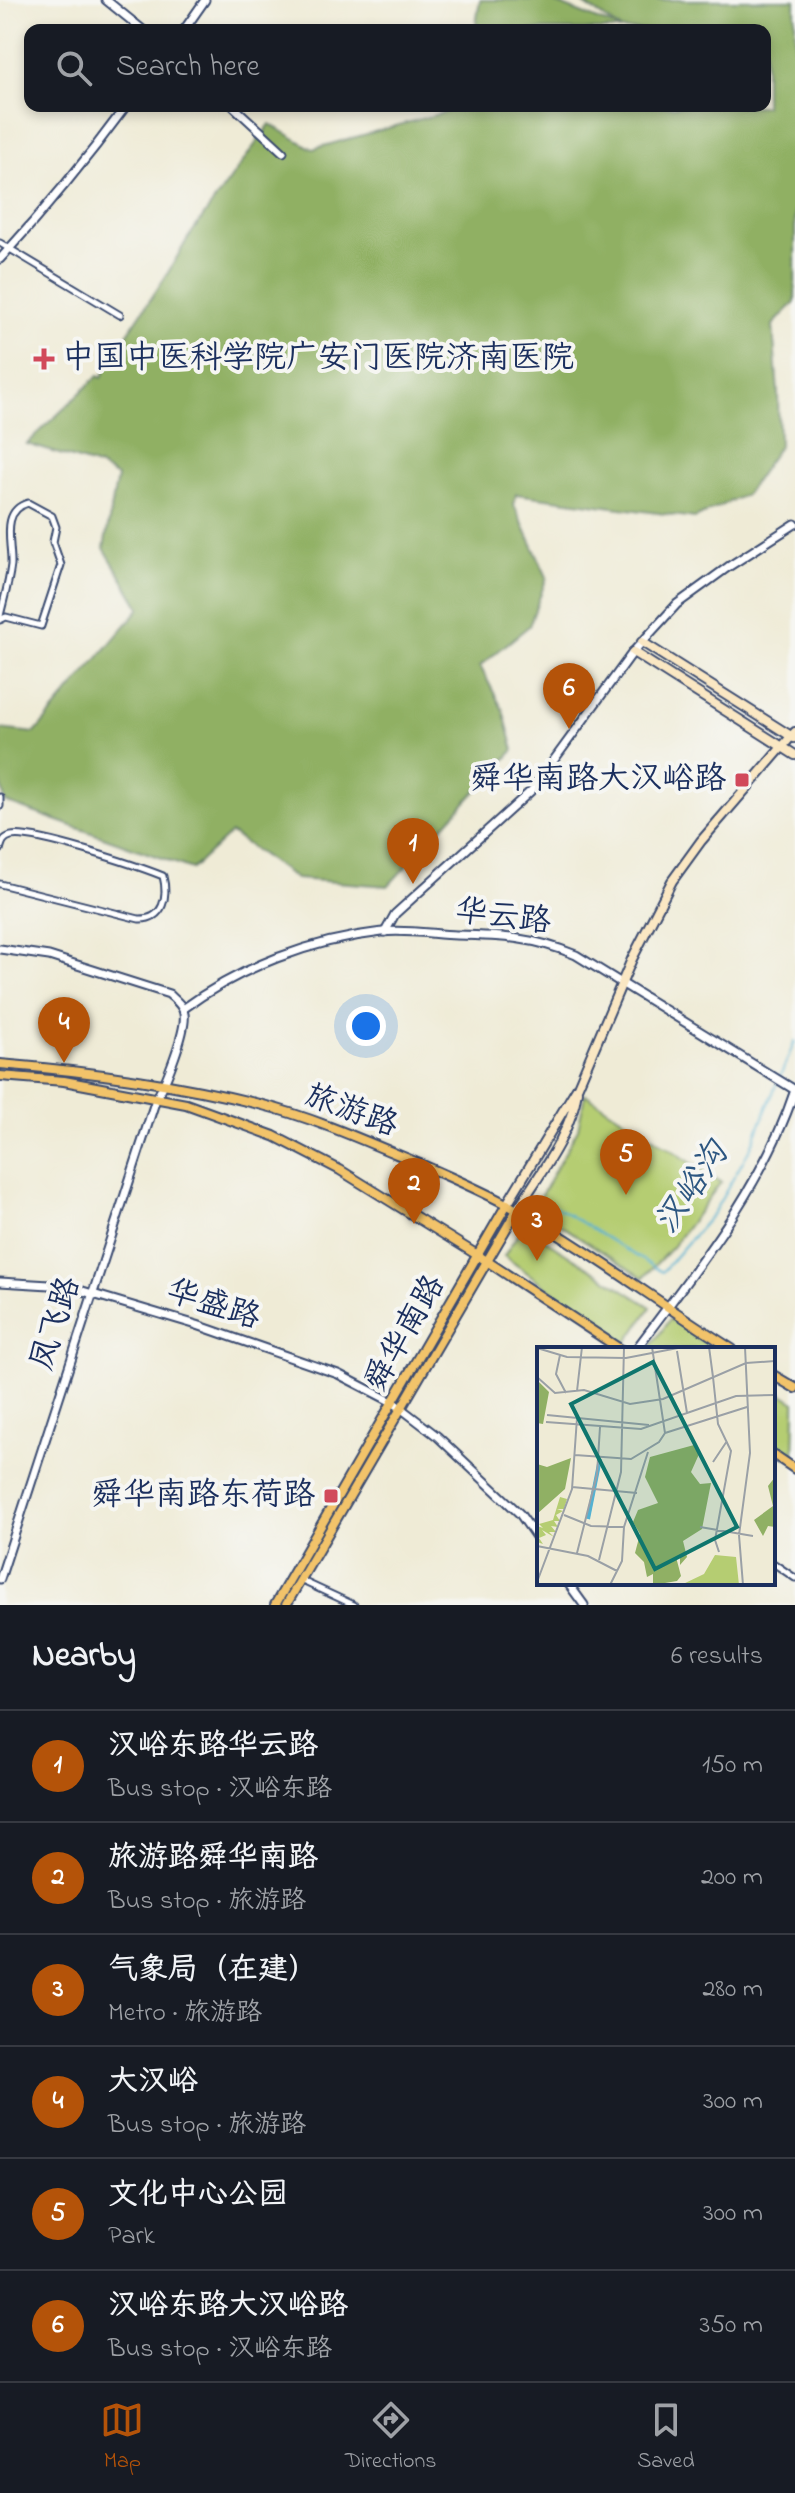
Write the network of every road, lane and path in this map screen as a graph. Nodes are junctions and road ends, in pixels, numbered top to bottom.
1 (106, 0) edge
2 (205, 0) edge
3 (136, 24) edge
4 (188, 24) edge
5 (122, 112) edge
6 (240, 112) edge
7 (283, 152) dead end
8 (0, 243) edge
9 (10, 249) junction
10 (0, 259) edge
11 (120, 315) dead end
12 (795, 524) edge
13 (0, 618) edge
14 (642, 642) junction
15 (633, 652) junction
16 (794, 736) edge
17 (781, 746) junction
18 (795, 755) edge
19 (0, 797) edge
20 (0, 806) edge
21 (0, 850) edge
22 (0, 884) edge
23 (385, 932) junction
24 (0, 949) edge
25 (621, 984) junction
26 (183, 1009) junction
27 (0, 1064) edge
28 (0, 1076) edge
29 (165, 1085) junction
30 (578, 1086) junction
31 (795, 1090) edge
32 (156, 1099) junction
33 (507, 1204) junction
34 (517, 1210) junction
35 (479, 1256) junction
36 (487, 1262) junction
37 (0, 1282) edge
38 (92, 1293) junction
39 (667, 1308) junction
40 (617, 1347) edge
41 (638, 1347) edge
42 (729, 1347) edge
43 (775, 1376) edge
44 (795, 1388) edge
45 (394, 1403) junction
46 (402, 1409) junction
47 (775, 1455) edge
48 (795, 1469) edge
49 (537, 1538) edge
50 (775, 1564) edge
51 (795, 1578) edge
52 (0, 1579) edge
53 (300, 1580) junction
54 (569, 1585) edge
55 (275, 1605) edge
56 (286, 1605) edge
57 (354, 1605) edge
58 (584, 1605) edge

1 - 3 street
2 - 4 street
5 - 9 street
6 - 7 street
8 - 9 street
9 - 10 street
9 - 11 street
12 - 14 street
13 - 13 street
14 - 15 street
14 - 16 main road
15 - 17 main road
15 - 23 street
16 - 17 main road, 舜华南路
17 - 18 main road
17 - 25 main road, 舜华南路
19 - 20 street
21 - 22 street
23 - 25 street, 华云路
23 - 26 street, 华云路
24 - 26 street
25 - 30 main road, 舜华南路
25 - 31 street, 华云路
26 - 29 street
27 - 29 main road, 旅游路
28 - 32 main road, 旅游路
29 - 32 street, 凤飞路
29 - 33 main road, 旅游路
30 - 33 main road, 舜华南路
30 - 34 main road, 舜华南路
31 - 39 street
32 - 35 main road, 旅游路
32 - 38 street, 凤飞路
33 - 34 main road, 旅游路
33 - 35 main road, 舜华南路
34 - 36 main road, 舜华南路
34 - 39 main road, 旅游路
35 - 36 main road, 旅游路
35 - 45 main road, 舜华南路
36 - 40 main road, 旅游路
36 - 46 main road, 舜华南路
37 - 38 street, 华盛路
38 - 45 street, 华盛路
38 - 52 street, 凤飞路
39 - 41 street
39 - 42 main road, 旅游路
43 - 44 main road
45 - 46 street, 华盛路
45 - 55 main road, 舜华南路
46 - 49 street, 华盛路
46 - 53 main road, 舜华南路
47 - 48 main road
50 - 51 street
53 - 56 main road, 舜华南路
53 - 57 street
54 - 58 street

